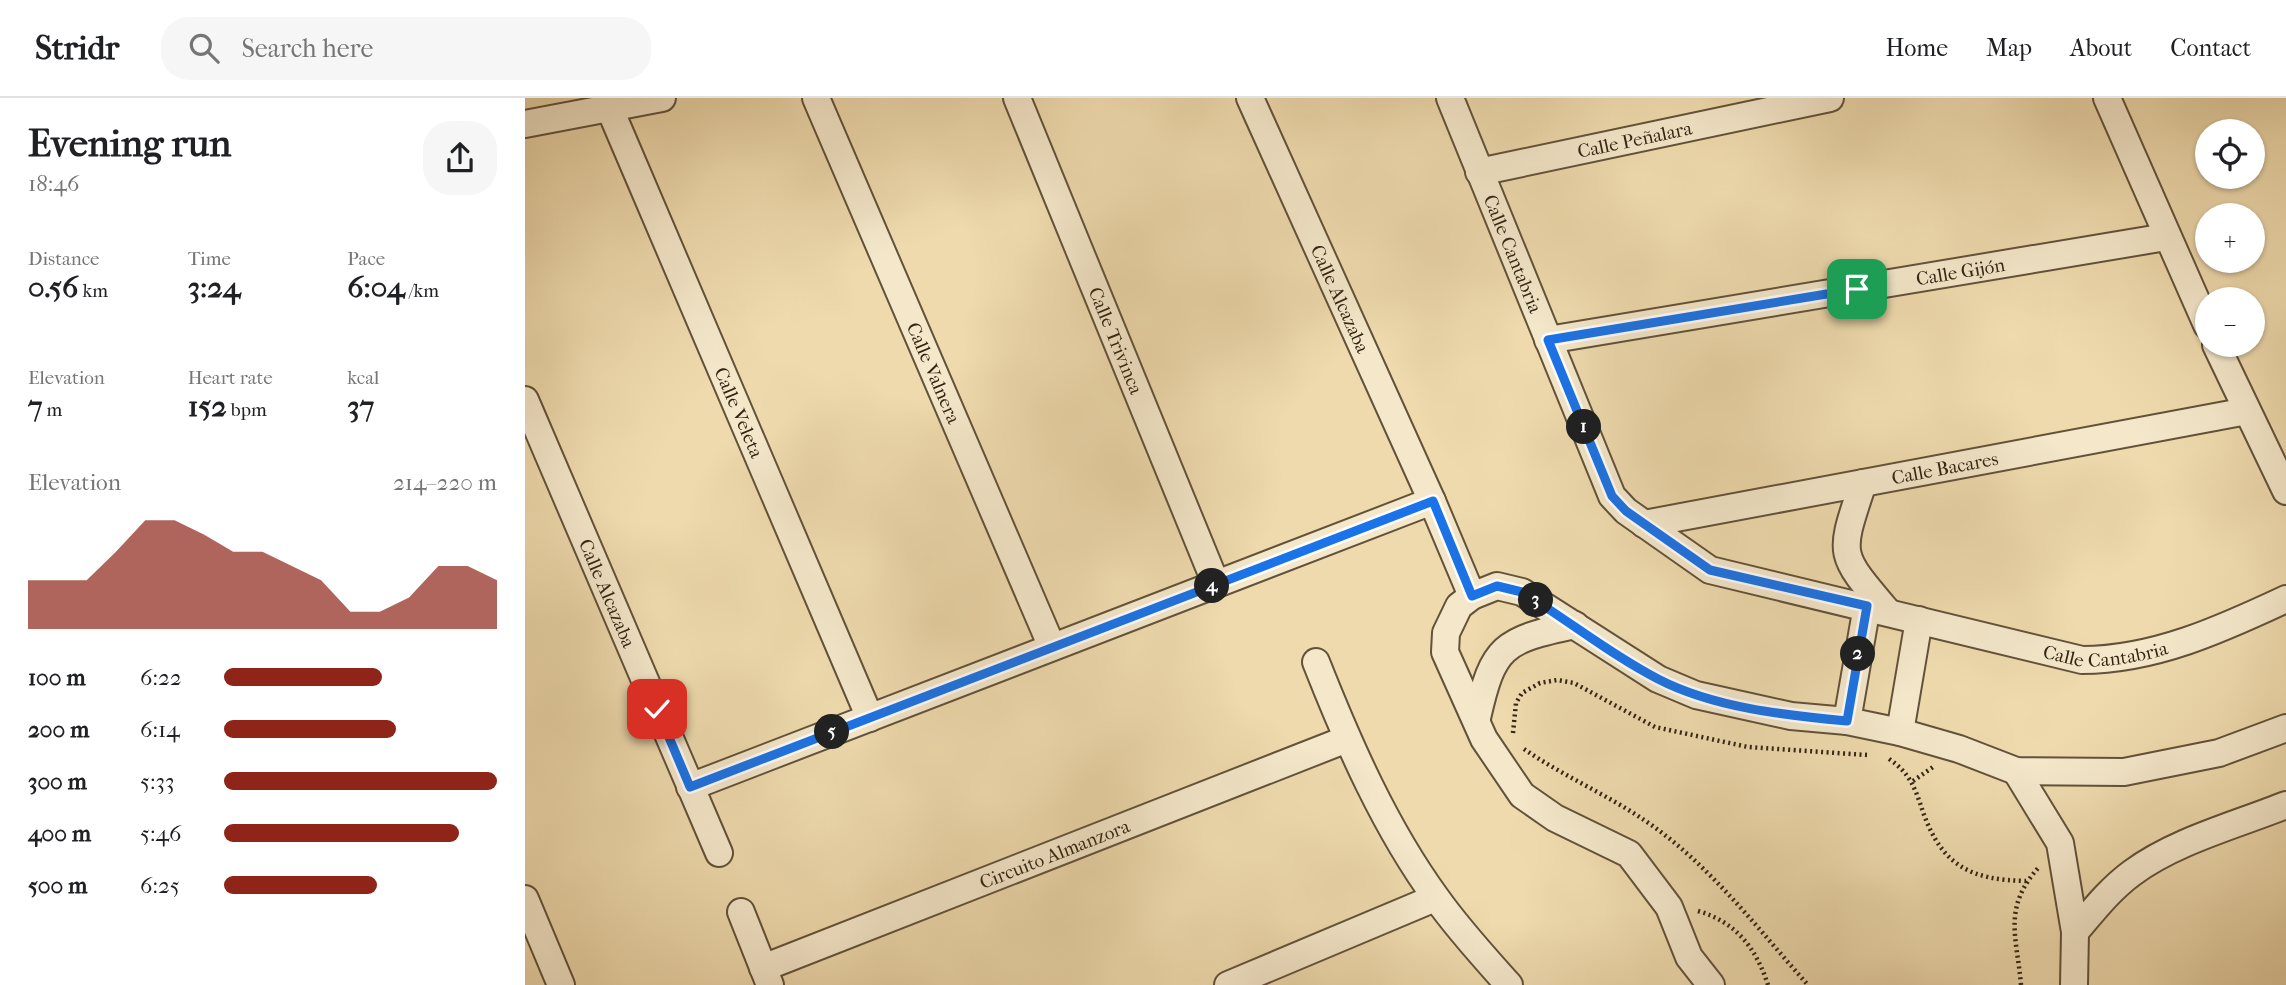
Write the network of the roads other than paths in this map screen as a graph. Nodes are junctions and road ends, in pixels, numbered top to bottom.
1 (662, 98) edge
2 (815, 98) edge
3 (1017, 98) edge
4 (1250, 98) edge
5 (1450, 98) edge
6 (1830, 98) edge
7 (2107, 98) edge
8 (609, 107) junction
9 (525, 124) edge
10 (1479, 172) junction
11 (2166, 237) junction
12 (2195, 299) edge
13 (1548, 340) junction
14 (2222, 357) edge
15 (525, 400) edge
16 (2247, 411) junction
17 (1863, 483) junction
18 (2286, 491) edge
19 (1433, 501) junction
20 (1644, 524) junction
21 (1216, 584) junction
22 (1472, 596) junction
23 (2286, 600) edge
24 (1877, 608) junction
25 (1919, 620) junction
26 (1575, 625) junction
27 (1052, 647) junction
28 (1316, 662) dead end
29 (870, 718) junction
30 (1477, 718) junction
31 (1847, 721) junction
32 (2286, 727) edge
33 (1900, 732) junction
34 (1347, 738) junction
35 (2016, 771) junction
36 (690, 787) junction
37 (2286, 805) edge
38 (719, 853) dead end
39 (1435, 898) junction
40 (525, 899) edge
41 (741, 912) dead end
42 (2075, 932) junction
43 (767, 977) edge
44 (1700, 980) edge
45 (1494, 981) edge
46 (561, 985) edge
47 (1228, 985) edge
48 (2074, 985) edge

1 - 8 street
2 - 27 street, Calle Valnera
3 - 21 street, Calle Trivinca
4 - 19 street, Calle Alcazaba
5 - 10 street, Calle Cantabria
6 - 10 street, Calle Peñalara
7 - 11 street
8 - 9 street
8 - 29 street, Calle Veleta
10 - 13 street, Calle Cantabria
11 - 12 street
11 - 13 street, Calle Gijón
13 - 20 street, Calle Cantabria
14 - 16 street
15 - 36 street, Calle Alcazaba
16 - 17 street, Calle Bacares
16 - 18 street
17 - 20 street, Calle Bacares
17 - 24 street
19 - 21 street
19 - 22 street, Calle Alcazaba
20 - 24 street, Calle Cantabria
21 - 27 street
22 - 26 street
22 - 30 street
23 - 25 street, Calle Cantabria
24 - 25 street, Calle Cantabria
24 - 31 street
25 - 33 street
26 - 30 street
26 - 31 street
27 - 29 street
28 - 34 street
29 - 36 street
30 - 44 street
31 - 33 street
32 - 35 street
33 - 35 street
34 - 39 street
34 - 43 street, Circuito Almanzora
35 - 42 street
36 - 38 street, Calle Alcazaba
37 - 42 street
39 - 45 street
39 - 47 street
40 - 46 street
41 - 43 street, Circuito Almanzora
42 - 48 street

